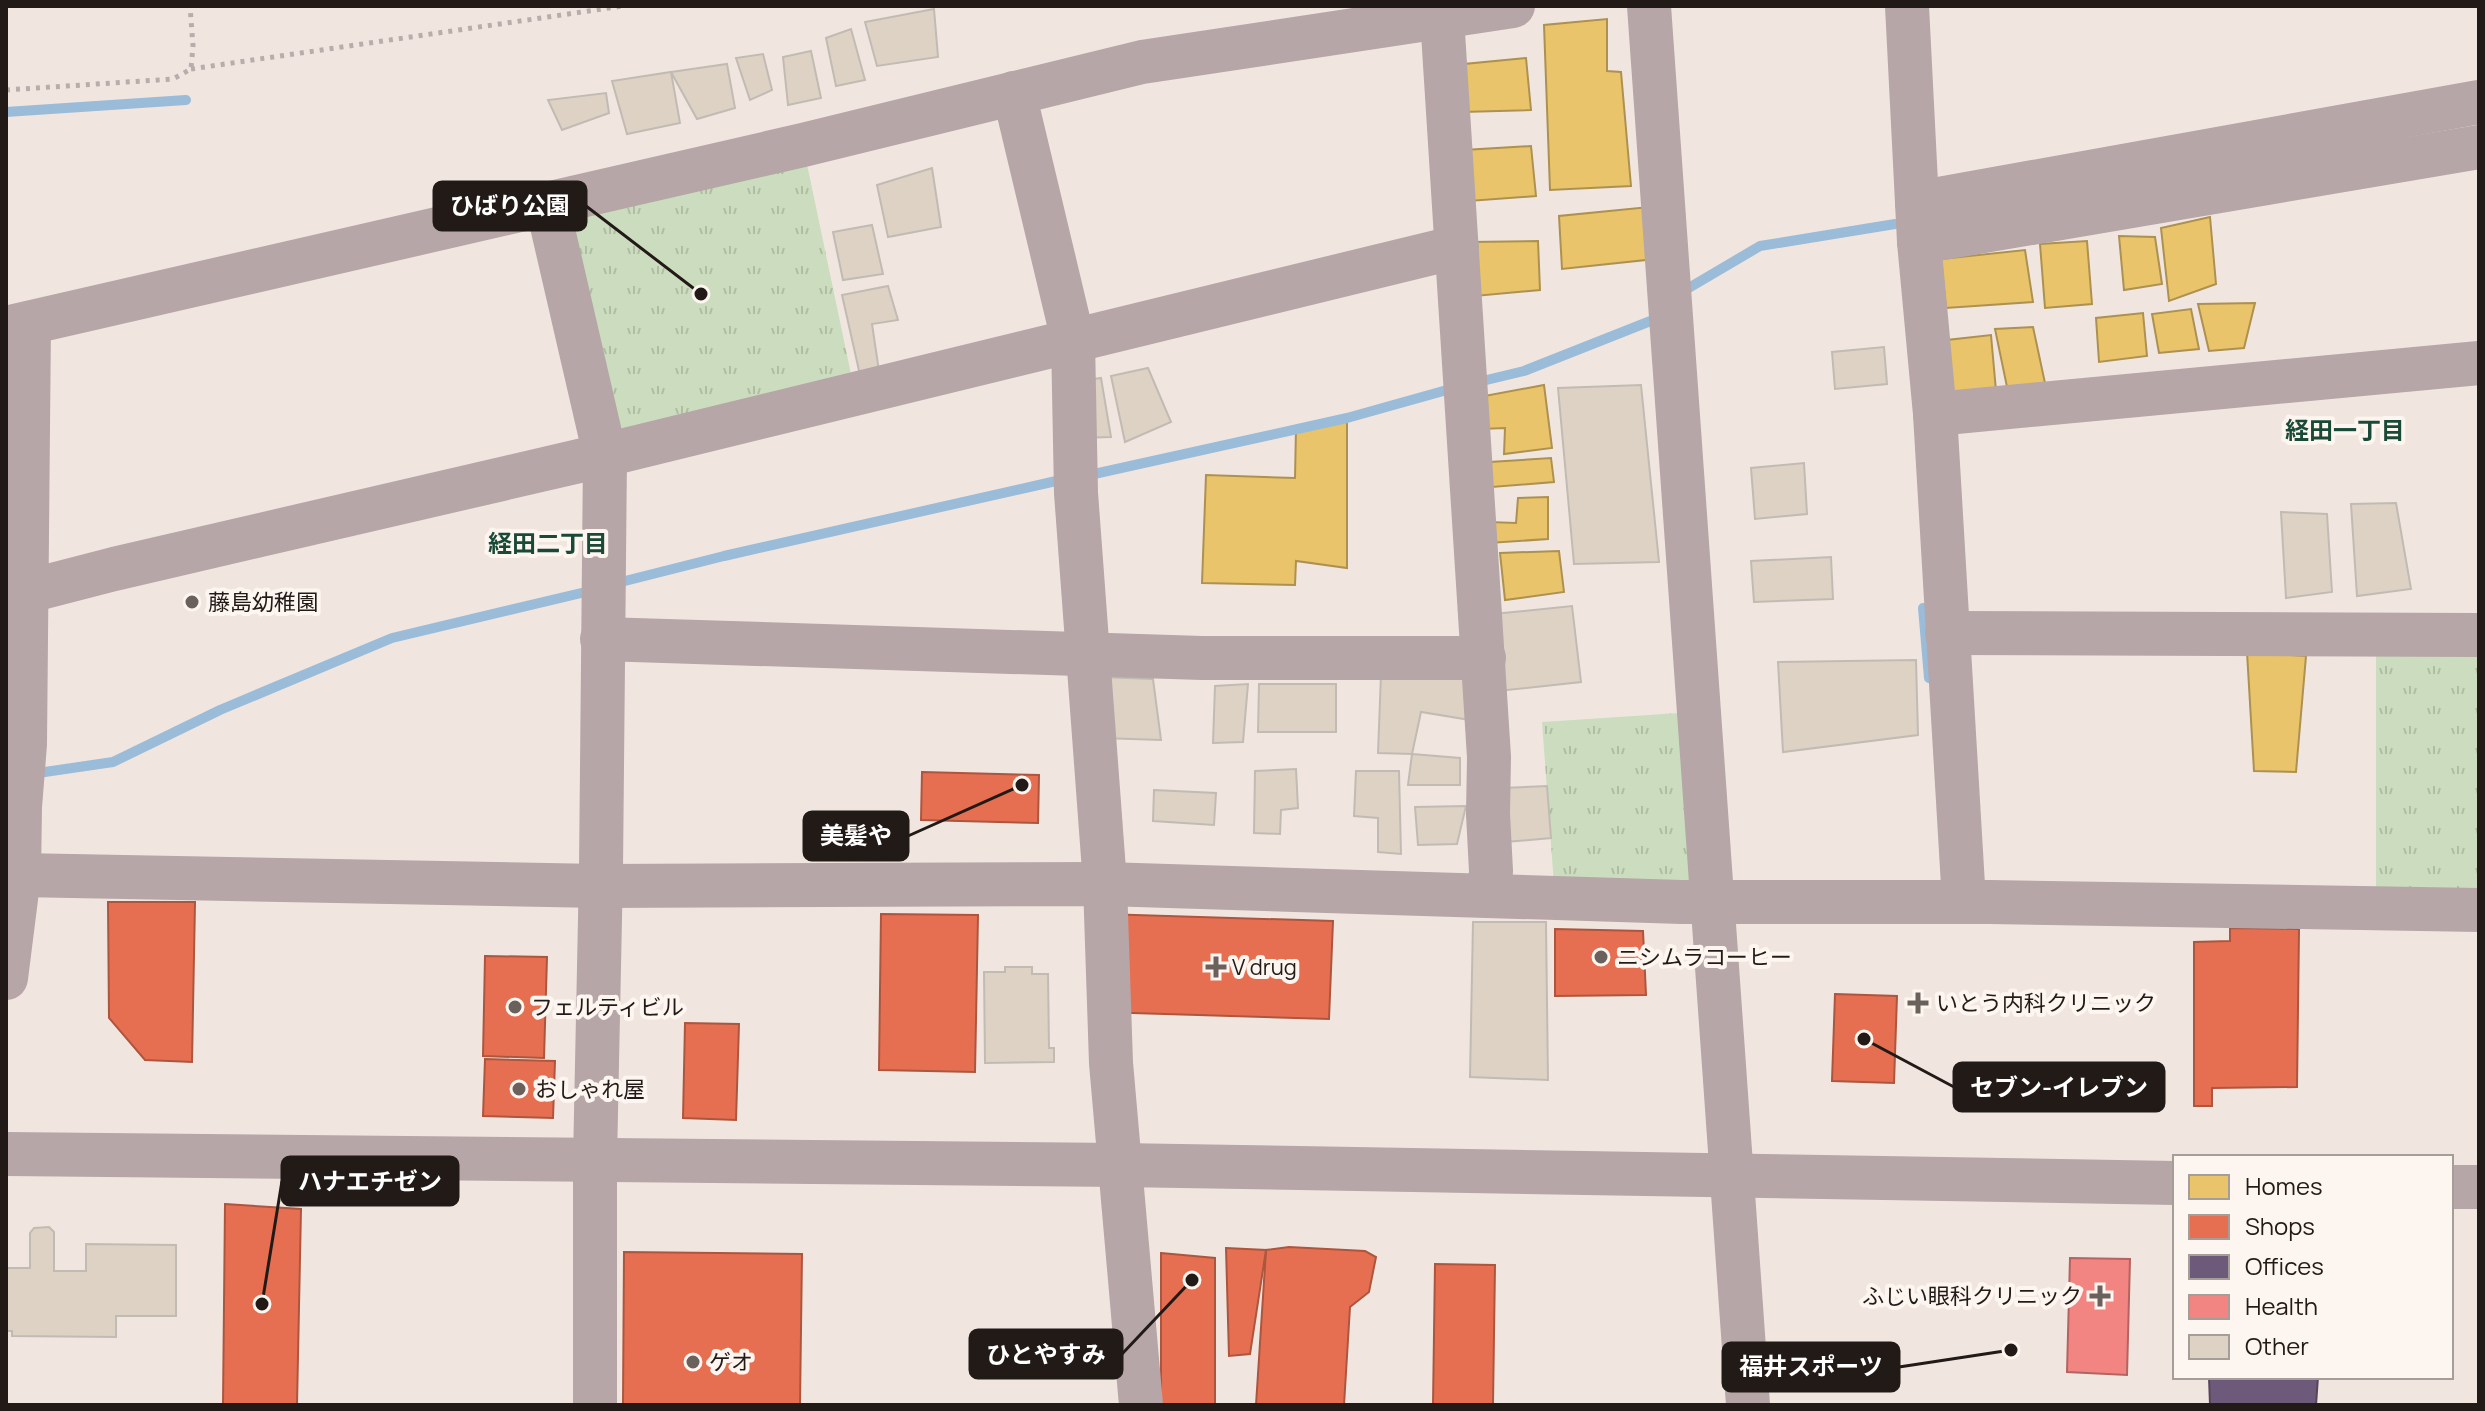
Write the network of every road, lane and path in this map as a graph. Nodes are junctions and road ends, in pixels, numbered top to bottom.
1 (190, 6) edge
2 (623, 6) edge
3 (1513, 6) edge
4 (1649, 6) edge
5 (1907, 6) edge
6 (1442, 17) junction
7 (191, 69) junction
8 (6, 90) edge
9 (1014, 93) junction
10 (2479, 102) edge
11 (2479, 147) edge
12 (547, 204) junction
13 (1918, 222) junction
14 (1457, 247) junction
15 (18, 325) edge
16 (1073, 340) junction
17 (2479, 363) edge
18 (1935, 414) junction
19 (605, 455) junction
20 (17, 525) edge
21 (25, 592) junction
22 (1947, 633) junction
23 (2479, 635) edge
24 (602, 639) junction
25 (1088, 655) junction
26 (1484, 658) junction
27 (15, 746) edge
28 (13, 808) edge
29 (19, 875) junction
30 (1105, 884) junction
31 (599, 886) junction
32 (1489, 896) junction
33 (1712, 902) junction
34 (1964, 902) junction
35 (2479, 910) edge
36 (6, 978) edge
37 (6, 1154) edge
38 (595, 1161) junction
39 (1120, 1165) junction
40 (1734, 1176) junction
41 (2173, 1183) edge
42 (2453, 1187) edge
43 (2479, 1187) edge
44 (595, 1405) edge
45 (1141, 1405) edge
46 (1748, 1405) edge

1 - 7 path
2 - 7 path
3 - 6 street
4 - 33 street
5 - 13 street
6 - 9 street
6 - 14 street
7 - 8 path
9 - 12 street
9 - 16 street
10 - 13 street
11 - 13 street
12 - 15 street
12 - 19 street
13 - 18 street
14 - 16 street
14 - 26 street
15 - 20 street
16 - 19 street
16 - 25 street
17 - 18 street
18 - 22 street
19 - 21 street
19 - 24 street
20 - 21 street
21 - 27 street
22 - 23 street
22 - 34 street
24 - 25 street
24 - 31 street
25 - 26 street
25 - 30 street
26 - 32 street
27 - 28 street
28 - 29 street
29 - 31 street
29 - 36 street
30 - 31 street
30 - 32 street
30 - 39 street
31 - 38 street
32 - 33 street
33 - 34 street
33 - 40 street
34 - 35 street
37 - 38 street
38 - 39 street
38 - 44 street
39 - 40 street
39 - 45 street
40 - 41 street
40 - 46 street
42 - 43 street

